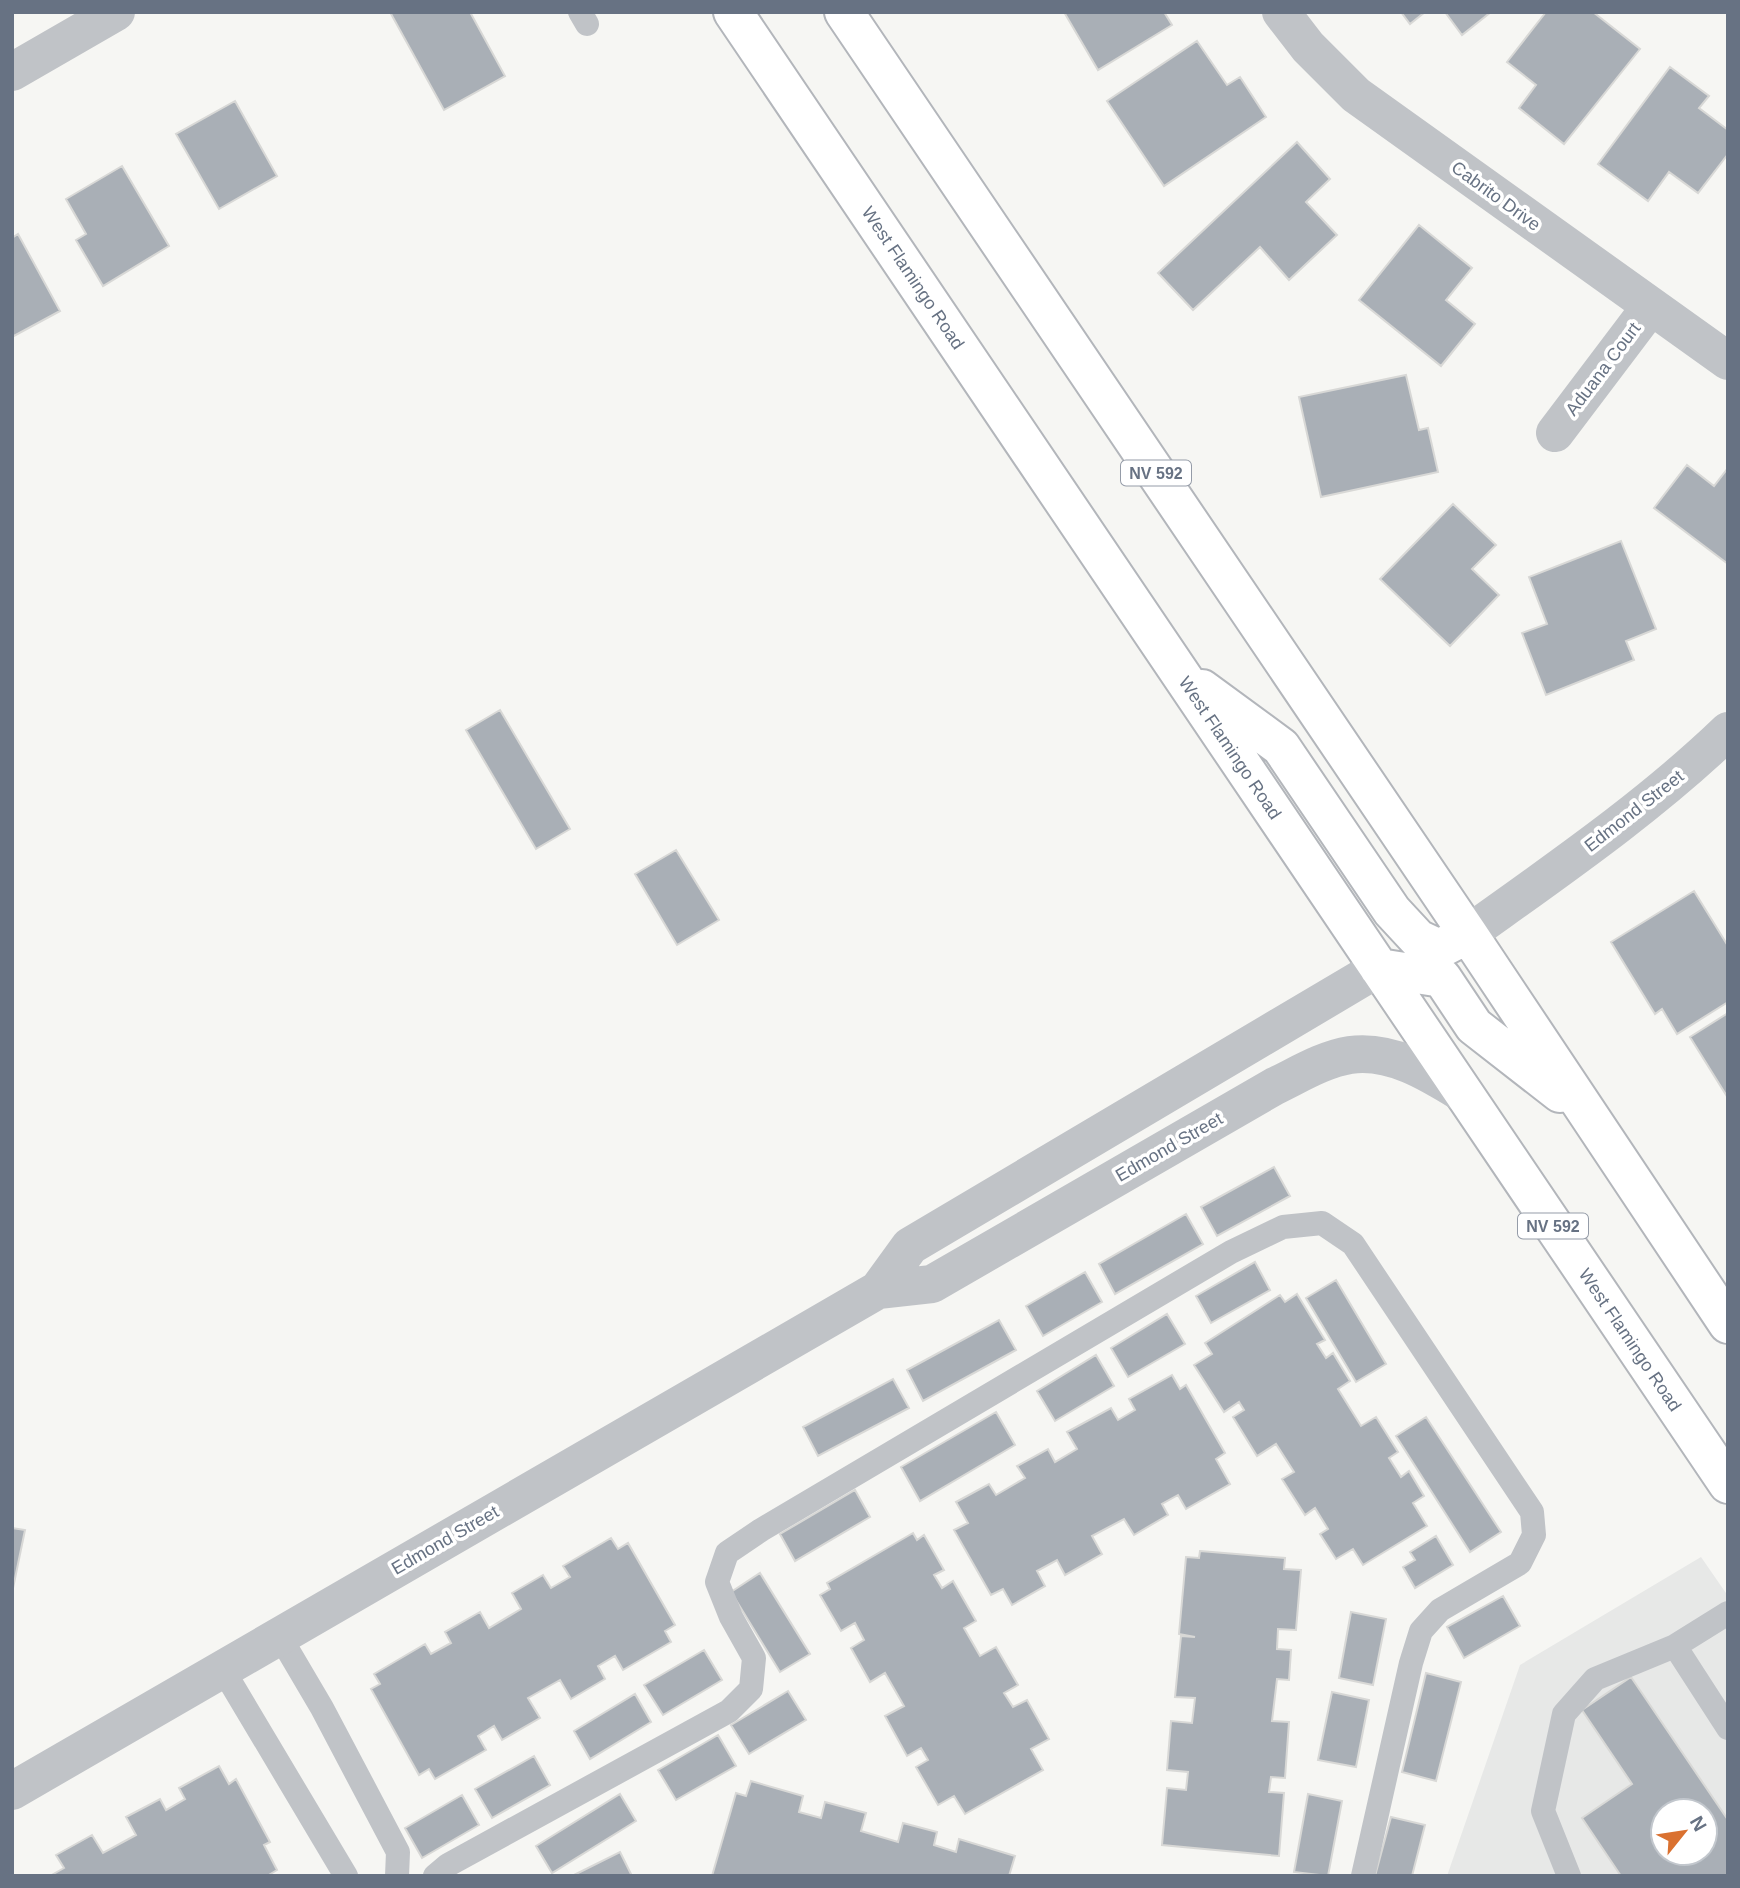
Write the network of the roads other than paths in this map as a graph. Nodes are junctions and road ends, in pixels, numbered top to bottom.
1 (116, 12) edge
2 (733, 12) edge
3 (844, 12) edge
4 (1281, 12) edge
5 (12, 72) edge
6 (1651, 306) junction
7 (1728, 361) edge
8 (1555, 433) dead end
9 (1178, 671) junction
10 (1728, 731) edge
11 (1468, 934) junction
12 (1379, 968) junction
13 (1465, 1095) junction
14 (1586, 1114) junction
15 (878, 1290) junction
16 (1728, 1324) edge
17 (1728, 1484) edge
18 (1728, 1612) edge
19 (279, 1635) junction
20 (1675, 1646) junction
21 (222, 1668) junction
22 (1728, 1728) edge
23 (12, 1791) edge
24 (346, 1876) edge
25 (397, 1876) edge
26 (435, 1876) edge
27 (1363, 1876) edge
28 (1569, 1876) edge

1 - 5 street
2 - 9 main road, West Flamingo Road / NV 592
3 - 11 main road, NV 592
4 - 6 street, Cabrito Drive
6 - 7 street, Cabrito Drive
6 - 8 street, Aduana Court
9 - 11 main road
9 - 12 main road, West Flamingo Road / NV 592
10 - 11 street, Edmond Street
11 - 14 main road, NV 592
12 - 13 main road, West Flamingo Road / NV 592
12 - 14 main road
12 - 15 street, Edmond Street
13 - 15 street, Edmond Street
13 - 17 main road, West Flamingo Road / NV 592
14 - 16 main road, NV 592
15 - 19 street, Edmond Street
18 - 20 lane
19 - 21 street, Edmond Street
19 - 25 lane
20 - 22 lane
20 - 28 lane
21 - 23 street, Edmond Street
21 - 24 lane
26 - 27 lane

